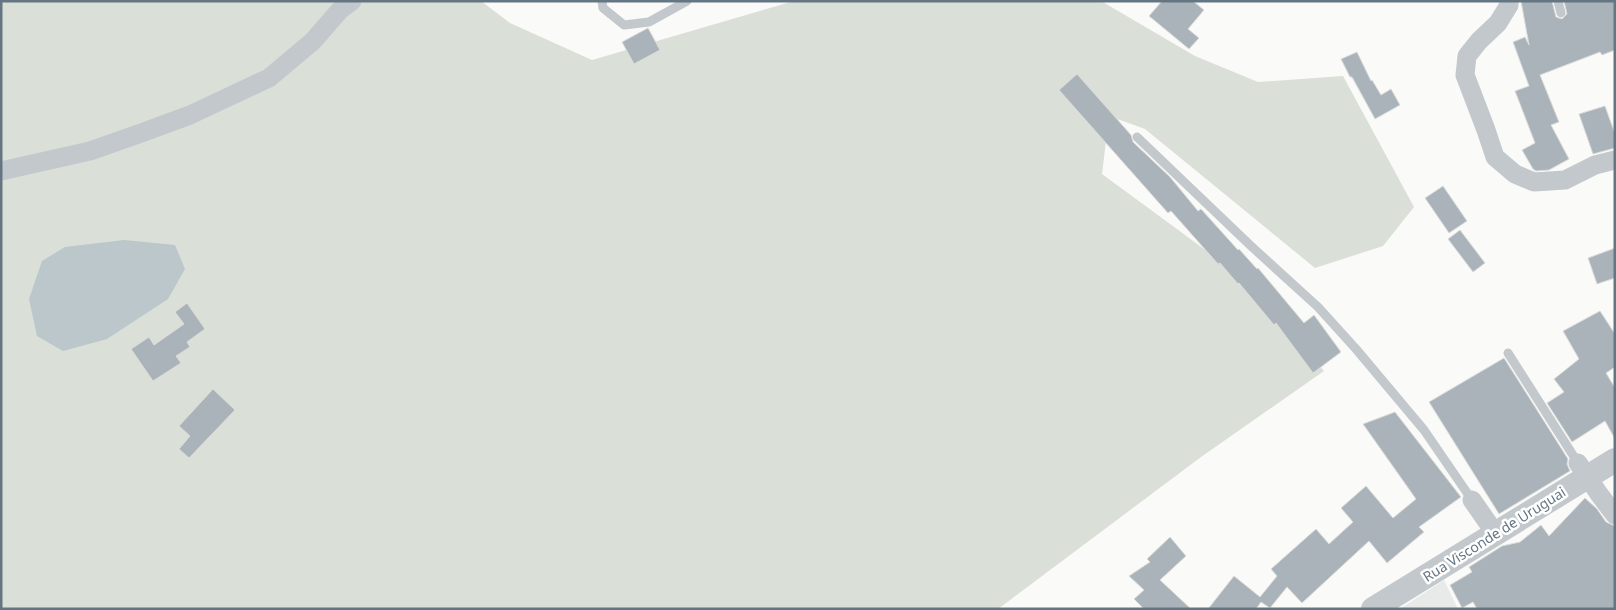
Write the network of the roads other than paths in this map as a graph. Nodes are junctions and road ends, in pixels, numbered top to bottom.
1 (352, 1) edge
2 (602, 1) edge
3 (687, 1) edge
4 (1509, 1) edge
5 (1558, 1) edge
6 (1561, 13) dead end
7 (1137, 137) dead end
8 (1615, 160) edge
9 (1, 171) edge
10 (1508, 353) dead end
11 (1615, 460) edge
12 (1582, 470) junction
13 (1472, 500) joint
14 (1615, 515) edge
15 (1494, 533) junction
16 (1373, 609) edge

1 - 9 street
2 - 3 lane
4 - 8 street
5 - 6 lane
7 - 13 lane
10 - 12 lane
11 - 12 street, Rua Visconde de Uruguai
12 - 14 street
12 - 15 street, Rua Visconde de Uruguai
13 - 15 street
15 - 16 street, Rua Visconde de Uruguai

